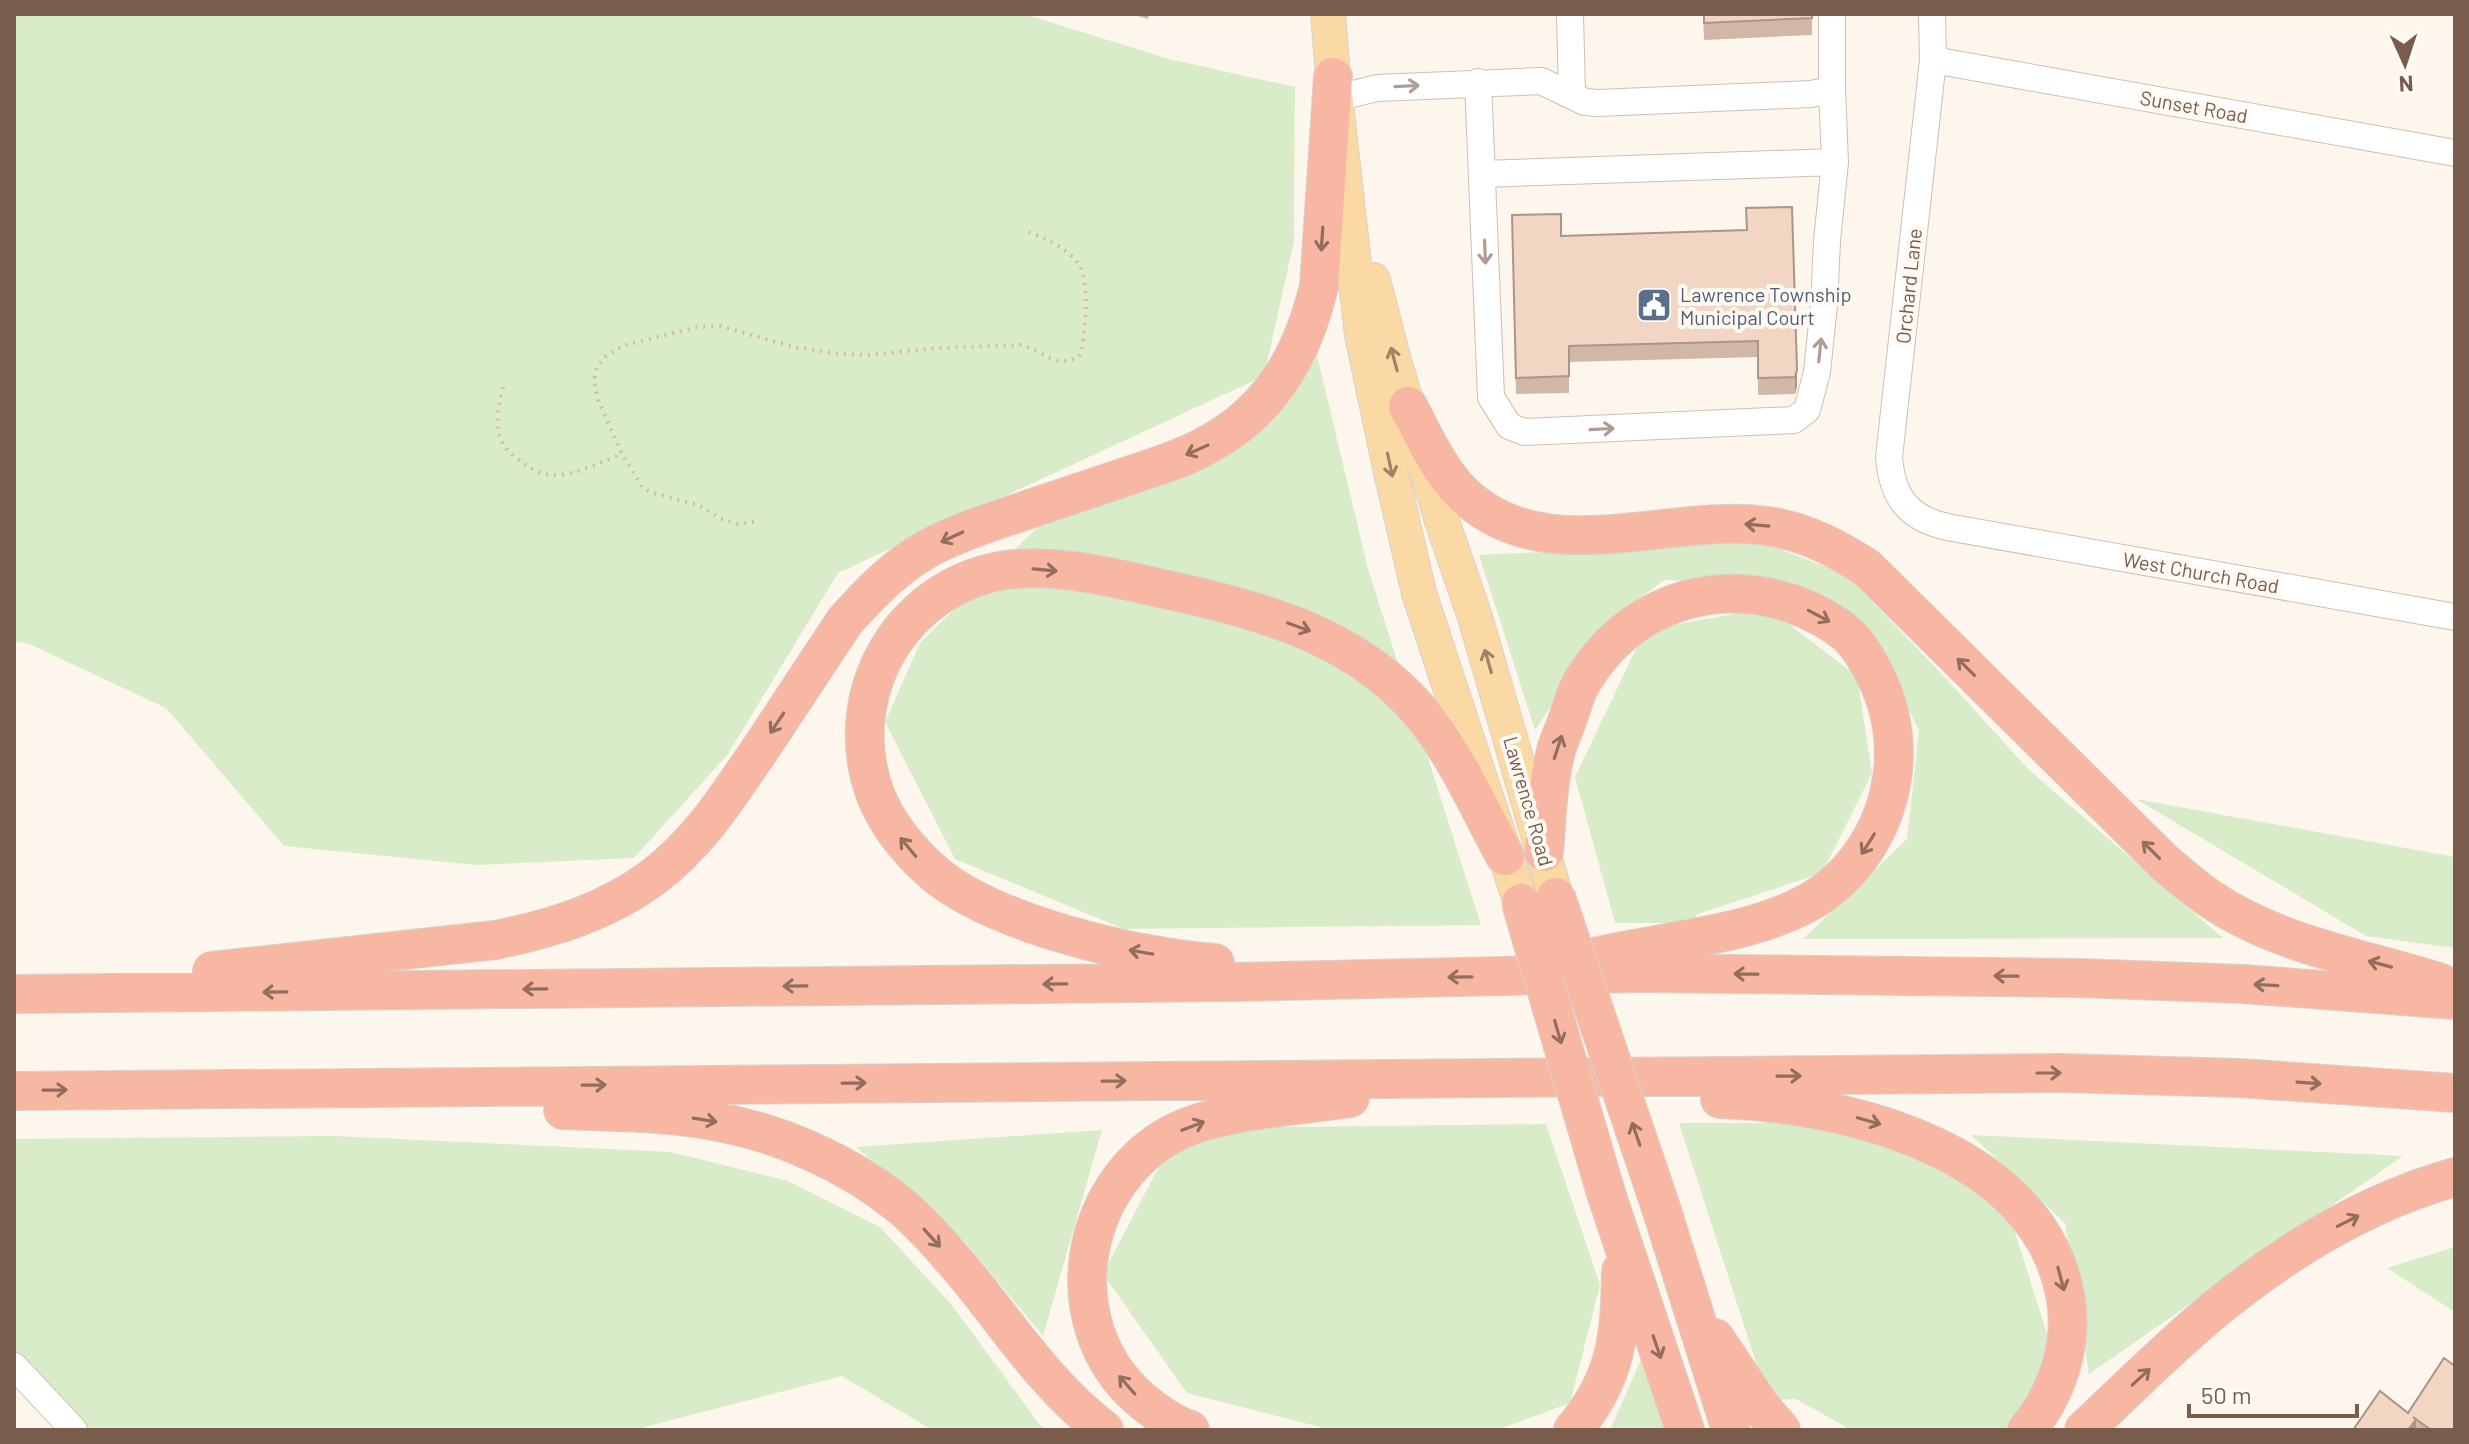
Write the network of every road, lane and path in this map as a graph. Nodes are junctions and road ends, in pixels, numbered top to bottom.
1 (1328, 14) edge
2 (1570, 14) edge
3 (1832, 14) edge
4 (1932, 14) edge
5 (1933, 60) junction
6 (1478, 82) junction
7 (1335, 87) junction
8 (1832, 90) junction
9 (1572, 94) junction
10 (2455, 153) edge
11 (1835, 162) junction
12 (1344, 167) junction
13 (1482, 174) junction
14 (1027, 231) dead end
15 (503, 387) dead end
16 (1408, 406) junction
17 (622, 454) junction
18 (754, 522) dead end
19 (1947, 527) joint
20 (2455, 617) edge
21 (1544, 852) junction
22 (1505, 856) junction
23 (1538, 900) junction
24 (1508, 977) junction
25 (1413, 978) junction
26 (2455, 987) edge
27 (14, 994) edge
28 (2455, 1000) edge
29 (1491, 1077) junction
30 (1599, 1077) junction
31 (96, 1090) junction
32 (14, 1091) edge
33 (2455, 1093) edge
34 (2455, 1177) edge
35 (1622, 1244) junction
36 (1682, 1281) junction
37 (14, 1366) edge
38 (74, 1430) edge
39 (1104, 1430) edge
40 (1190, 1430) edge
41 (1573, 1430) edge
42 (1685, 1430) edge
43 (1731, 1430) edge
44 (1781, 1430) edge
45 (2027, 1430) edge
46 (2084, 1430) edge

1 - 7 main road, Lawrence Road
2 - 9 street
3 - 8 street
4 - 5 street, Orchard Lane
5 - 10 street, Sunset Road
5 - 19 street, Orchard Lane
7 -> 6 street
6 - 9 street
6 - 13 street
7 - 12 main road, Lawrence Road
7 -> 27 highway
8 - 9 street
8 - 11 street
11 - 13 street
13 -> 11 street
16 -> 12 main road, Lawrence Road
12 -> 22 main road, Lawrence Road
14 - 17 path
15 - 17 path
21 -> 16 main road, Lawrence Road
26 -> 16 highway
17 - 18 path
19 - 20 street, West Church Road
21 - 23 main road, Lawrence Road
21 -> 24 highway
22 - 23 main road, Lawrence Road
25 -> 22 highway
23 -> 35 highway, Lawrence Road, bridge
36 -> 23 highway, Lawrence Road, bridge
24 -> 25 highway
28 -> 24 highway
25 -> 27 highway
29 - 30 highway
31 -> 29 highway
40 -> 29 highway
30 -> 33 highway
30 -> 45 highway
32 -> 31 highway
31 -> 39 highway
46 -> 34 highway
35 - 41 highway
35 -> 42 highway, Lawrence Road
36 - 43 highway, Lawrence Road
36 - 44 highway
37 - 38 street

